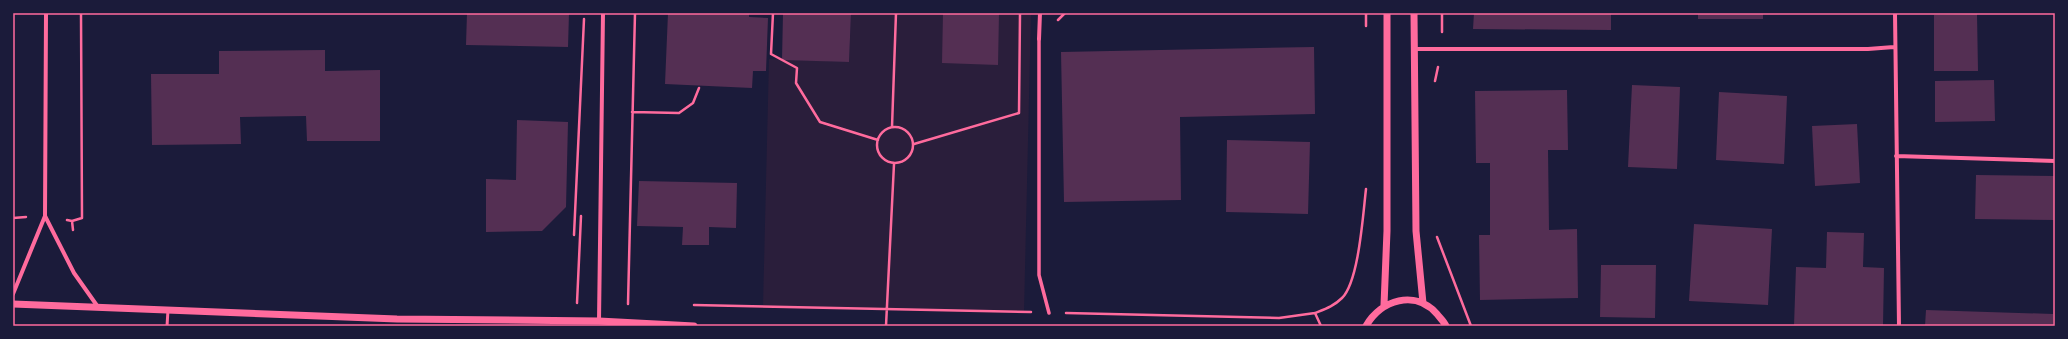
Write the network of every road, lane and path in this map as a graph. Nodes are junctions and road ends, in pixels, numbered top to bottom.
1 (46, 13) edge
2 (81, 13) edge
3 (585, 13) edge
4 (603, 13) edge
5 (635, 13) edge
6 (773, 13) edge
7 (896, 13) edge
8 (1020, 13) edge
9 (1040, 13) edge
10 (1366, 13) edge
11 (1387, 13) edge
12 (1414, 13) edge
13 (1895, 13) edge
14 (1366, 29) dead end
15 (1039, 39) joint
16 (1894, 47) junction
17 (1414, 49) junction
18 (699, 88) dead end
19 (632, 112) junction
20 (892, 127) junction
21 (878, 140) junction
22 (914, 144) junction
23 (1896, 156) junction
24 (2055, 161) edge
25 (894, 164) junction
26 (1367, 185) dead end
27 (45, 216) junction
28 (72, 220) junction
29 (1435, 232) dead end
30 (74, 235) dead end
31 (574, 235) dead end
32 (13, 294) edge
33 (600, 302) junction
34 (569, 303) dead end
35 (1423, 303) junction
36 (13, 304) edge
37 (628, 304) junction
38 (636, 304) dead end
39 (690, 305) dead end
40 (1384, 305) junction
41 (99, 308) junction
42 (887, 309) junction
43 (168, 310) junction
44 (1049, 312) junction
45 (1315, 314) junction
46 (600, 321) junction
47 (398, 322) edge
48 (167, 326) edge
49 (694, 326) edge
50 (886, 326) edge
51 (1321, 326) edge
52 (1366, 326) edge
53 (1446, 326) edge
54 (1471, 326) edge
55 (1899, 326) edge

1 - 27 street
2 - 28 path
3 - 31 path
4 - 33 street
5 - 19 path
6 - 21 path
7 - 20 path
8 - 22 path
9 - 15 street
10 - 14 path
11 - 40 street
12 - 17 street
13 - 16 street
15 - 44 street
16 - 17 street
16 - 23 street
17 - 35 street
18 - 19 path
19 - 37 path
20 - 21 path
20 - 22 path
21 - 25 path
22 - 25 path
23 - 24 street
23 - 55 street
25 - 42 path
26 - 45 path
27 - 28 path
27 - 32 street
27 - 41 street
28 - 30 path
29 - 54 path
33 - 34 path
33 - 37 path
33 - 46 street
35 - 40 street
35 - 53 street
36 - 41 street
37 - 38 path
39 - 42 path
40 - 52 street
41 - 43 street
42 - 44 path
42 - 50 path
43 - 47 street
43 - 48 lane
44 - 45 path
45 - 51 path
46 - 47 street
46 - 49 street

